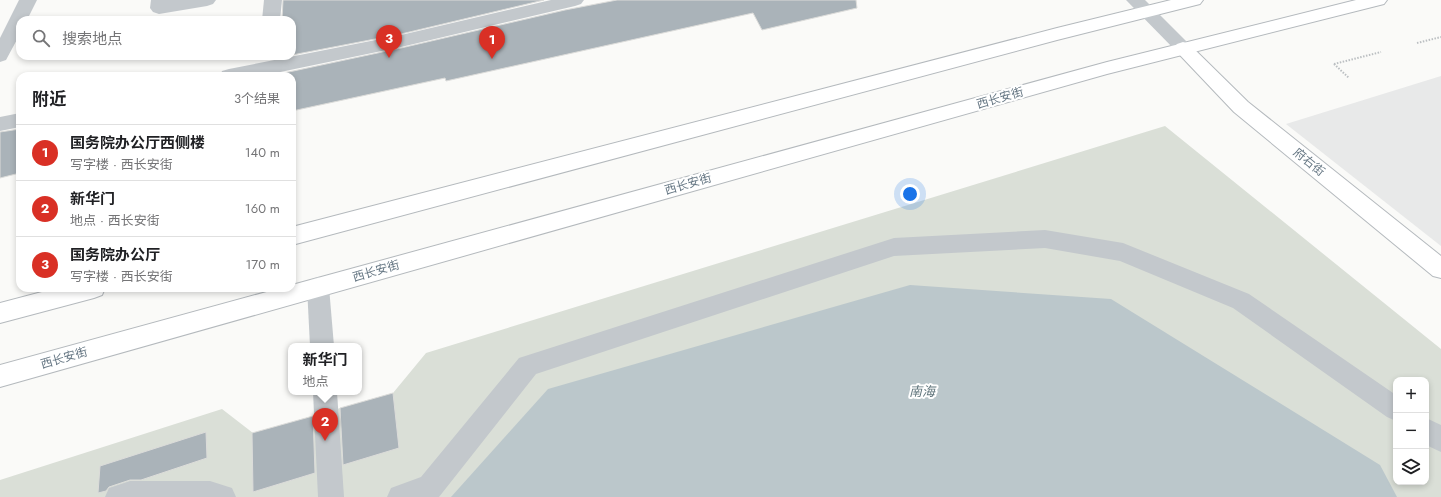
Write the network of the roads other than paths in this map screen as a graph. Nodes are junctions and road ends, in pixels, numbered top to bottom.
1 (28, 0) edge
2 (160, 0) edge
3 (207, 0) edge
4 (273, 0) edge
5 (575, 0) edge
6 (1194, 0) edge
7 (1378, 0) edge
8 (1140, 6) edge
9 (20, 16) edge
10 (271, 16) edge
11 (16, 24) edge
12 (1183, 48) junction
13 (1, 53) edge
14 (296, 58) edge
15 (281, 60) edge
16 (269, 62) edge
17 (240, 72) edge
18 (16, 121) edge
19 (0, 124) edge
20 (296, 235) edge
21 (1441, 268) edge
22 (318, 287) junction
23 (79, 292) edge
24 (0, 313) edge
25 (322, 343) edge
26 (0, 376) edge
27 (325, 395) edge
28 (1393, 407) edge
29 (1429, 432) edge
30 (1441, 440) edge
31 (118, 497) edge
32 (223, 497) edge
33 (331, 497) edge
34 (400, 497) edge

1 - 9 street
2 - 3 street
4 - 10 street
5 - 14 street
6 - 8 main road
7 - 12 main road, 西长安街
8 - 12 street
8 - 20 main road
11 - 13 street
12 - 21 main road, 府右街
12 - 22 main road, 西长安街
15 - 16 street
16 - 17 street
18 - 19 street
22 - 25 street
22 - 26 main road, 西长安街
23 - 24 main road
27 - 33 street
28 - 34 street
29 - 30 street
31 - 32 street

